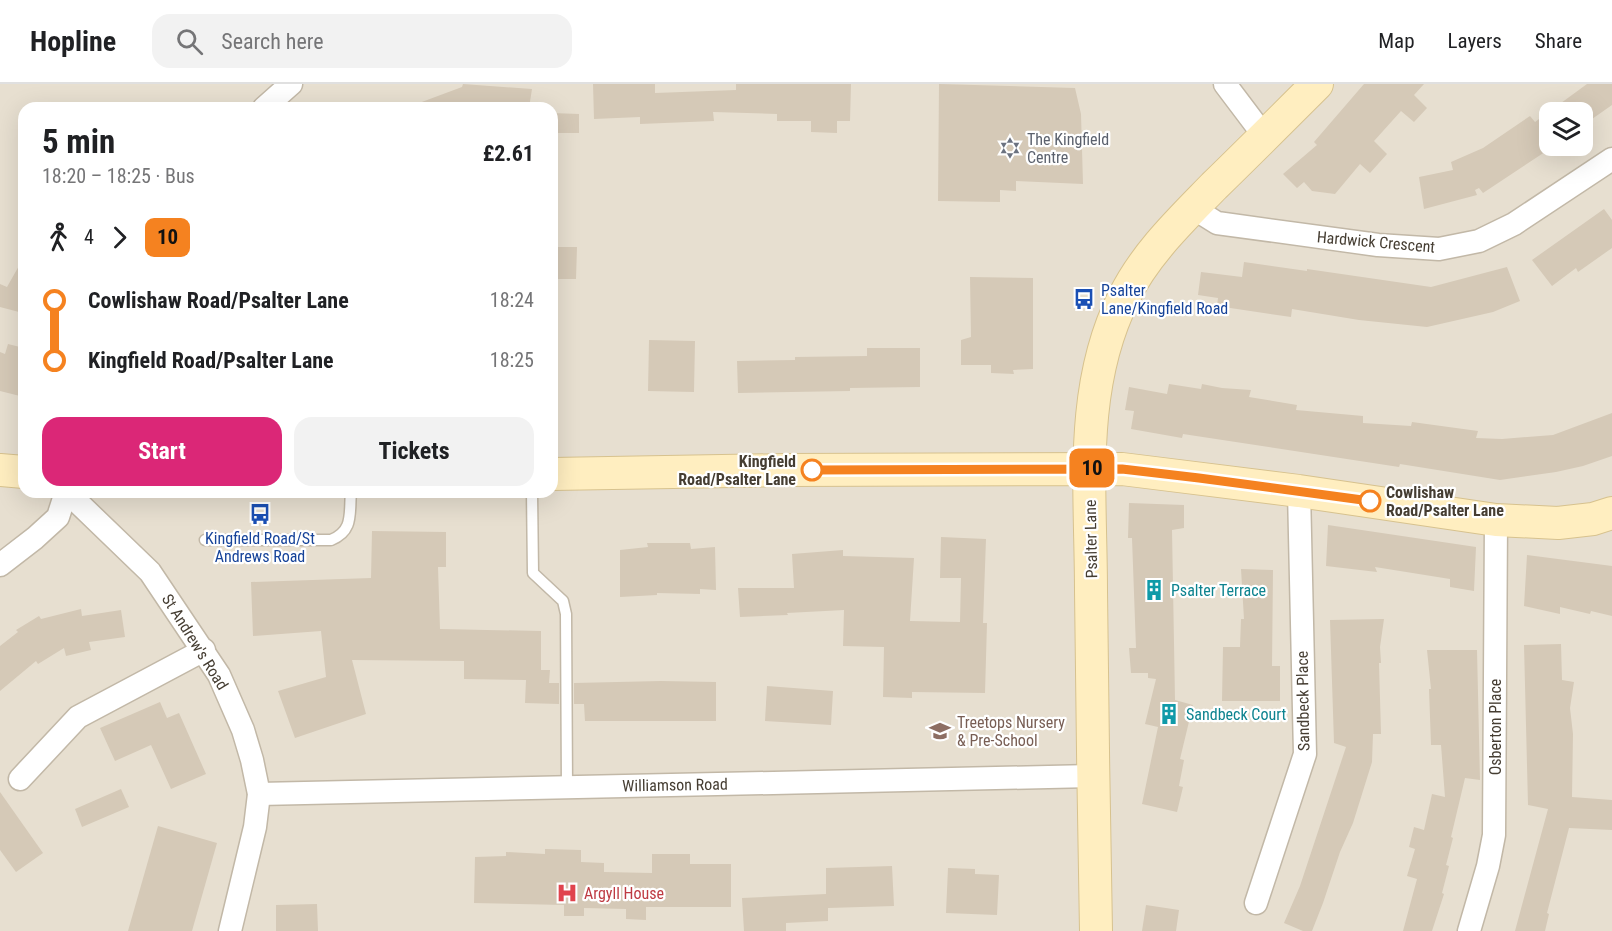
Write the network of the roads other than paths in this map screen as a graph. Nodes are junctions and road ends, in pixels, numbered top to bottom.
1 (291, 84) edge
2 (1225, 84) edge
3 (1317, 84) edge
4 (271, 102) edge
5 (1265, 137) junction
6 (1612, 159) edge
7 (1193, 208) junction
8 (1090, 468) junction
9 (0, 470) edge
10 (18, 472) edge
11 (558, 474) edge
12 (1299, 491) junction
13 (65, 498) edge
14 (73, 498) edge
15 (351, 498) edge
16 (532, 498) edge
17 (1606, 519) edge
18 (1496, 520) junction
19 (205, 540) dead end
20 (0, 565) edge
21 (204, 650) junction
22 (1092, 776) junction
23 (20, 779) dead end
24 (567, 788) junction
25 (259, 794) junction
26 (1256, 903) dead end
27 (230, 931) edge
28 (1096, 931) edge
29 (1469, 931) edge

1 - 4 street
2 - 5 street
3 - 5 street, Psalter Lane
5 - 7 street, Psalter Lane
6 - 7 street, Hardwick Crescent
7 - 8 street, Psalter Lane
8 - 11 street
8 - 12 street
8 - 22 street, Psalter Lane
9 - 10 street
12 - 18 street
12 - 26 street, Sandbeck Place
13 - 20 street
14 - 21 street, St Andrew's Road
15 - 19 lane
16 - 24 lane
17 - 18 street
18 - 29 street, Osberton Place
21 - 23 street
21 - 25 street, St Andrew's Road
22 - 24 street, Williamson Road
22 - 28 street, Psalter Lane
24 - 25 street, Williamson Road
25 - 27 street, St Andrew's Road

